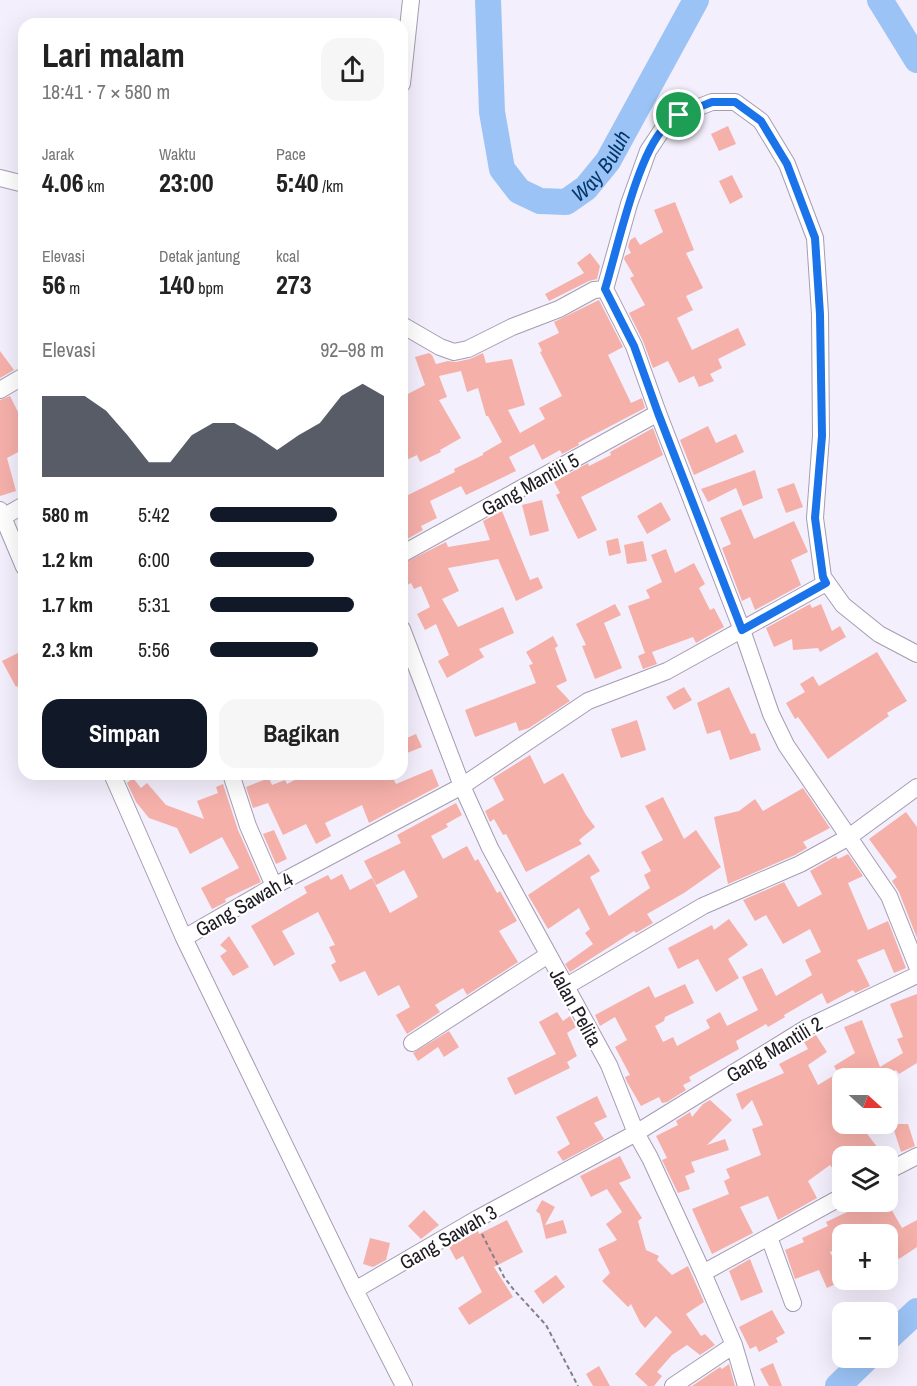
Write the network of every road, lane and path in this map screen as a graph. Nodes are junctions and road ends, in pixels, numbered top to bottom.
1 (411, 0) edge
2 (408, 28) edge
3 (0, 178) edge
4 (18, 182) edge
5 (605, 289) junction
6 (408, 328) edge
7 (18, 380) edge
8 (0, 390) edge
9 (658, 413) junction
10 (18, 508) edge
11 (1, 514) edge
12 (408, 551) edge
13 (18, 553) edge
14 (826, 583) junction
15 (742, 630) junction
16 (408, 645) edge
17 (917, 654) edge
18 (115, 780) edge
19 (233, 780) edge
20 (462, 786) junction
21 (917, 787) edge
22 (849, 837) junction
23 (274, 886) junction
24 (184, 938) junction
25 (548, 955) junction
26 (917, 966) edge
27 (917, 975) edge
28 (565, 987) junction
29 (412, 1043) dead end
30 (636, 1133) junction
31 (917, 1156) edge
32 (898, 1166) edge
33 (832, 1202) edge
34 (475, 1220) junction
35 (769, 1237) junction
36 (704, 1273) junction
37 (355, 1290) junction
38 (793, 1303) dead end
39 (734, 1345) junction
40 (404, 1386) edge
41 (578, 1386) edge
42 (673, 1386) edge
43 (746, 1386) edge

1 - 2 street
3 - 4 street
5 - 6 street
5 - 9 street
5 - 14 street
7 - 8 street
9 - 12 street, Gang Mantili 5
9 - 15 street
10 - 11 street
11 - 13 street
14 - 15 street, Gang Sawah 4
14 - 17 street
15 - 20 street, Gang Sawah 4
15 - 22 street
16 - 20 street, Jalan Pelita
18 - 24 street, Gang Sawah 4
19 - 23 street
20 - 23 street, Gang Sawah 4
20 - 25 street, Jalan Pelita
21 - 22 street
22 - 26 street
22 - 28 street
23 - 24 street, Gang Sawah 4
24 - 37 street
25 - 28 street, Jalan Pelita
25 - 29 street
27 - 30 street, Gang Mantili 2
28 - 30 street, Jalan Pelita
30 - 34 street, Gang Sawah 3
30 - 36 street, Jalan Pelita
31 - 32 street
33 - 35 street
34 - 37 street, Gang Sawah 3
34 - 41 path
35 - 36 street
35 - 38 street
36 - 39 street, Jalan Pelita
37 - 40 street
39 - 42 street
39 - 43 street, Jalan Pelita

